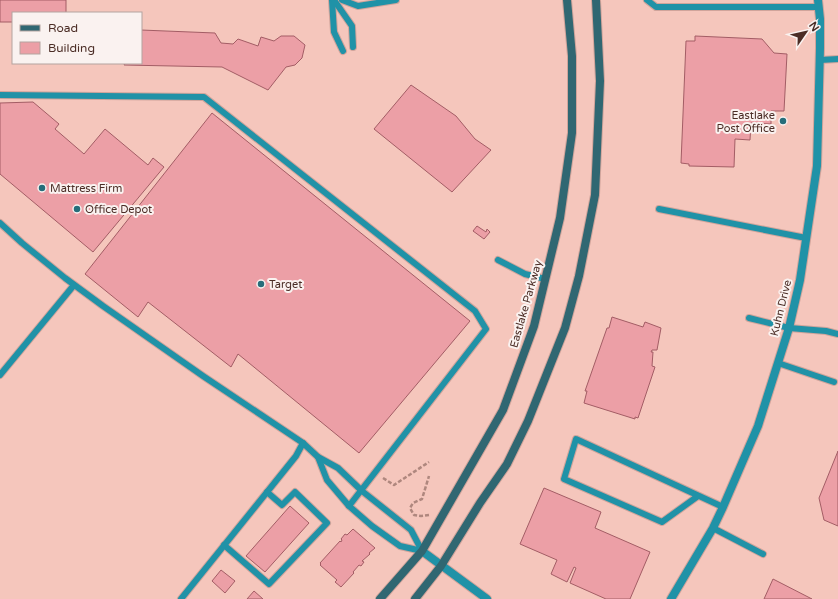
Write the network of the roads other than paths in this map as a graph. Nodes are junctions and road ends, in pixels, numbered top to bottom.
1 (333, 0) edge
2 (342, 0) edge
3 (396, 0) edge
4 (567, 0) edge
5 (596, 0) edge
6 (647, 0) edge
7 (819, 4) edge
8 (353, 47) dead end
9 (343, 51) dead end
10 (838, 59) edge
11 (820, 60) junction
12 (0, 94) edge
13 (658, 209) dead end
14 (0, 223) edge
15 (806, 238) junction
16 (498, 260) dead end
17 (545, 280) junction
18 (74, 285) junction
19 (749, 318) dead end
20 (789, 328) junction
21 (838, 334) edge
22 (778, 363) junction
23 (0, 375) edge
24 (834, 382) dead end
25 (303, 443) junction
26 (318, 457) junction
27 (362, 491) junction
28 (267, 492) junction
29 (698, 496) junction
30 (349, 506) junction
31 (723, 507) junction
32 (713, 528) junction
33 (224, 545) junction
34 (422, 551) junction
35 (763, 554) dead end
36 (441, 566) junction
37 (181, 599) edge
38 (380, 599) edge
39 (415, 599) edge
40 (487, 599) edge
41 (671, 599) edge

1 - 8 lane
1 - 9 lane
2 - 3 lane
4 - 17 main road, Eastlake Parkway
5 - 36 main road
6 - 7 lane
7 - 11 street, Kuhn Drive
10 - 11 lane
11 - 15 street, Kuhn Drive
12 - 27 lane
13 - 15 lane
14 - 18 lane
15 - 20 street, Kuhn Drive
16 - 17 lane
17 - 34 main road, Eastlake Parkway
18 - 23 lane
18 - 25 lane
19 - 20 lane
20 - 21 lane
20 - 22 street, Kuhn Drive
22 - 24 lane
22 - 31 street, Kuhn Drive
25 - 26 lane
25 - 28 lane
26 - 27 lane
26 - 30 lane
27 - 30 lane
27 - 34 lane
28 - 33 lane
28 - 33 lane
29 - 29 lane
29 - 31 lane
30 - 34 lane
31 - 32 street, Kuhn Drive
32 - 35 lane
32 - 41 street, Kuhn Drive
33 - 37 lane
34 - 36 street
34 - 38 main road, Eastlake Parkway
36 - 39 main road
36 - 40 street

